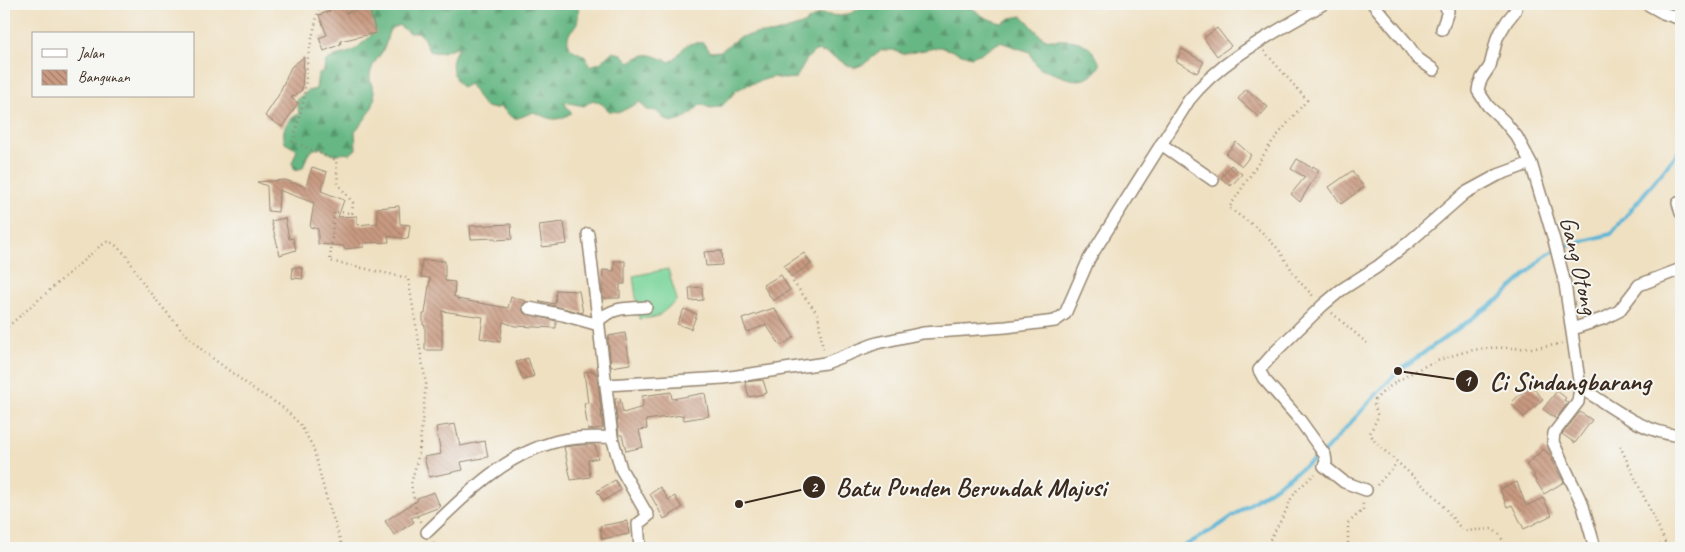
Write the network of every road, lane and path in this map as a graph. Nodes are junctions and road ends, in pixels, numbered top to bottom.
1 (320, 4) edge
2 (1323, 4) edge
3 (1373, 4) edge
4 (1444, 4) edge
5 (1516, 4) edge
6 (1647, 4) edge
7 (1681, 19) edge
8 (1442, 29) dead end
9 (1257, 44) junction
10 (1434, 70) dead end
11 (1161, 144) junction
12 (1531, 163) junction
13 (1213, 180) dead end
14 (588, 234) dead end
15 (1681, 269) edge
16 (793, 282) dead end
17 (1323, 305) junction
18 (646, 307) dead end
19 (529, 308) dead end
20 (599, 323) junction
21 (1572, 329) junction
22 (4, 330) edge
23 (1574, 342) junction
24 (1369, 345) dead end
25 (825, 363) junction
26 (606, 385) junction
27 (1580, 387) junction
28 (1681, 436) edge
29 (612, 437) junction
30 (1620, 446) dead end
31 (1324, 460) junction
32 (1366, 490) dead end
33 (427, 532) junction
34 (1666, 544) junction
35 (343, 548) edge
36 (436, 548) edge
37 (640, 548) edge
38 (1266, 548) edge
39 (1507, 548) edge
40 (1595, 548) edge
41 (1650, 548) edge
42 (1668, 548) edge

1 - 33 path
2 - 9 street
3 - 10 street
4 - 8 street
5 - 12 street, Gang Otong
6 - 7 street
9 - 11 street
9 - 17 path
11 - 13 street
11 - 25 street
12 - 17 street
12 - 21 street, Gang Otong
14 - 20 street
15 - 21 street
16 - 25 path
17 - 24 path
17 - 31 street
18 - 20 street
19 - 20 street
20 - 26 street
21 - 23 street, Gang Otong
22 - 35 path
23 - 27 street, Gang Otong
23 - 39 path
25 - 26 street
26 - 29 street
27 - 28 street
27 - 40 street, Gang Otong
29 - 33 street
29 - 37 street
30 - 34 path
31 - 32 street
31 - 38 path
33 - 36 path
34 - 41 path
34 - 42 path

